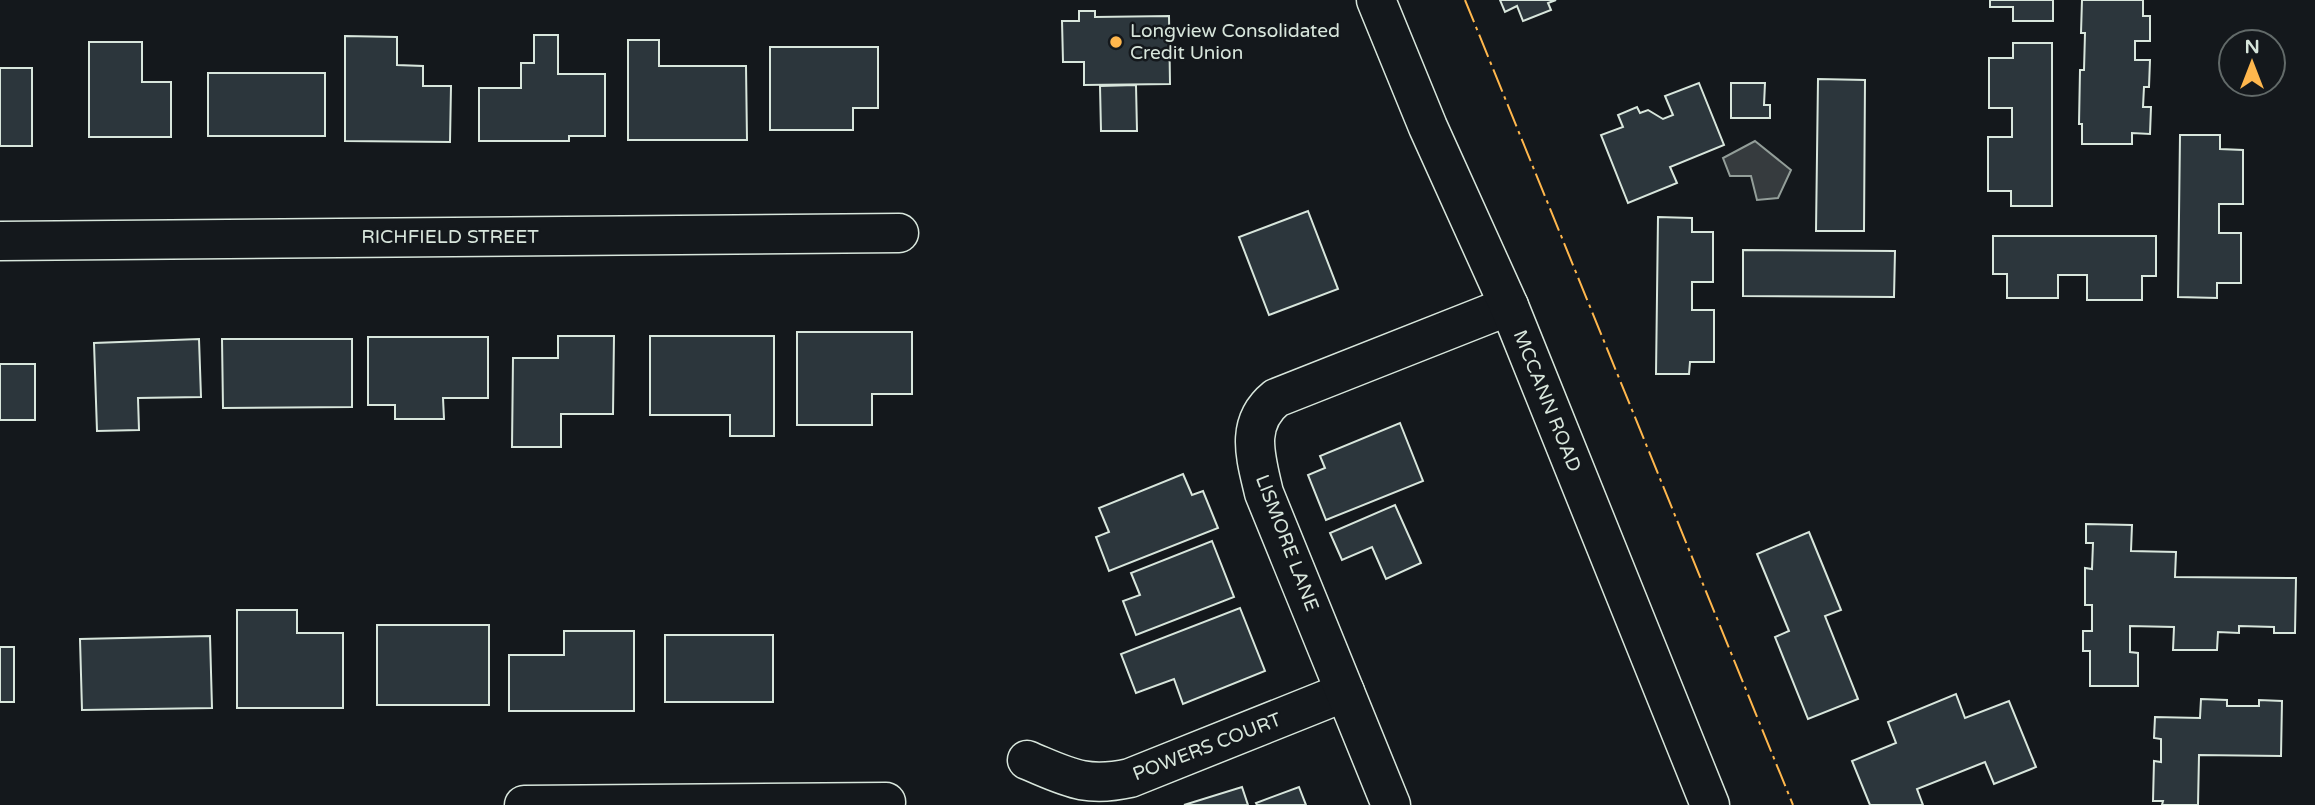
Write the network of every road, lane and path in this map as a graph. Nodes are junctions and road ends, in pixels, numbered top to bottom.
1 (1376, 0) edge
2 (899, 233) dead end
3 (0, 241) edge
4 (1509, 306) junction
5 (1345, 692) junction
6 (1027, 760) dead end
7 (886, 802) dead end
8 (524, 805) edge
9 (1391, 805) edge
10 (1710, 805) edge

1 - 4 street, MCCANN ROAD
2 - 3 street, RICHFIELD STREET
4 - 5 street, LISMORE LANE
4 - 10 street, MCCANN ROAD
5 - 6 street, POWERS COURT
5 - 9 street, LISMORE LANE
7 - 8 street

